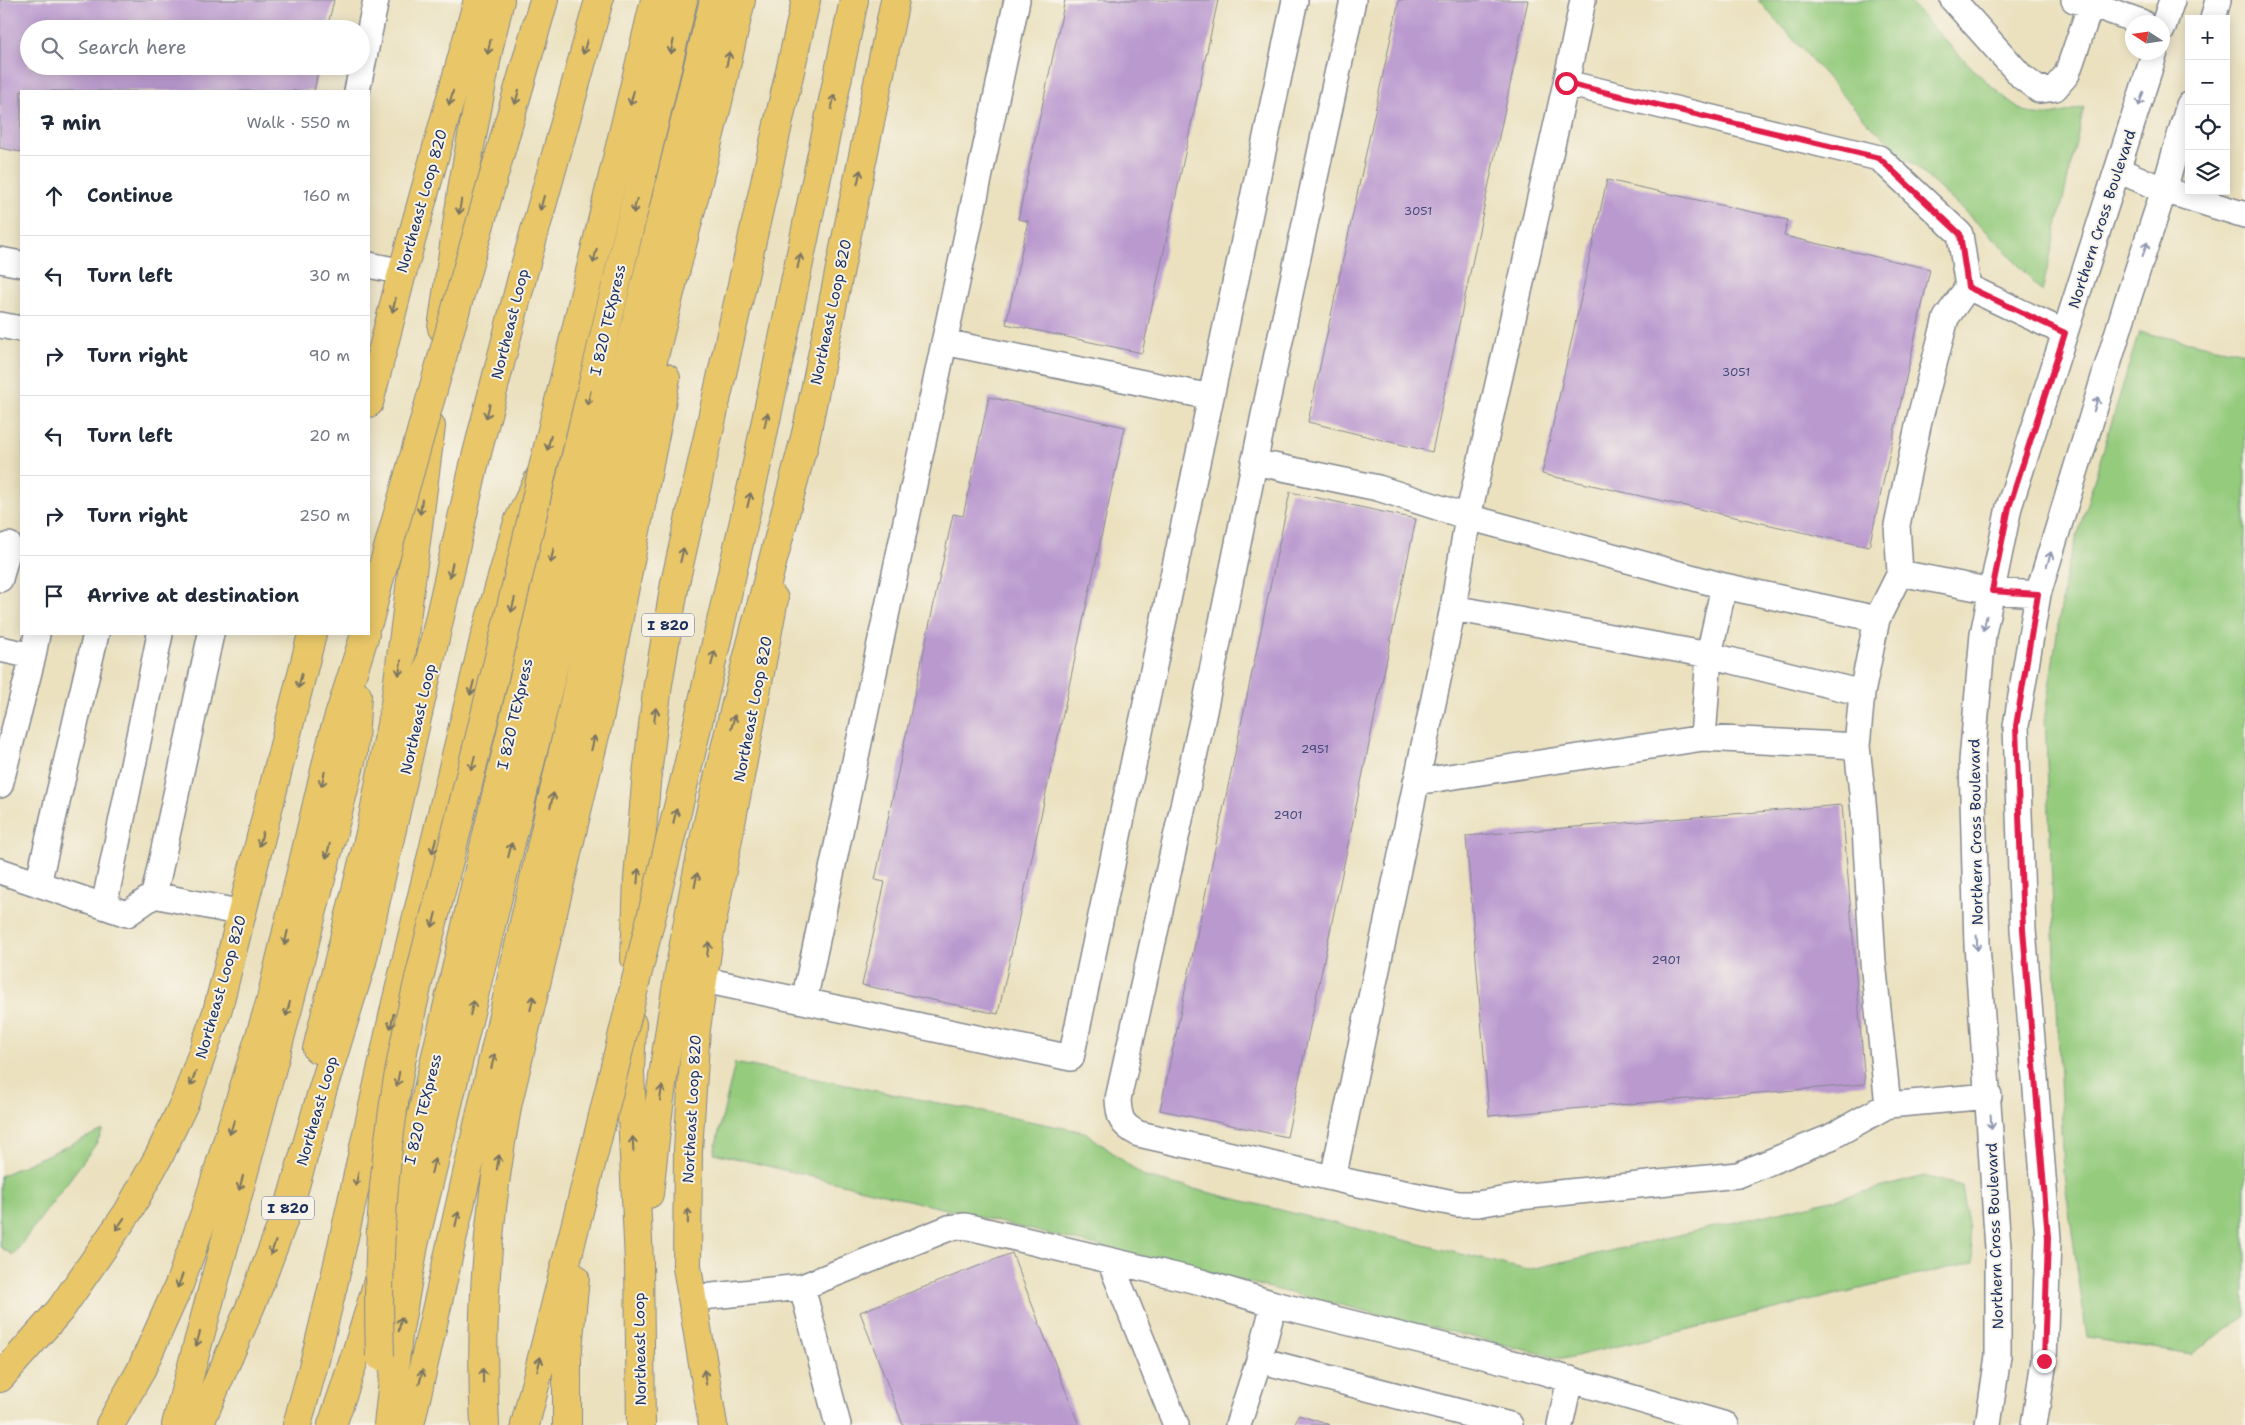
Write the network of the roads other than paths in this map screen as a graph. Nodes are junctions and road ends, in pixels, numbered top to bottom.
1 (376, 0) edge
2 (478, 0) edge
3 (500, 0) edge
4 (544, 0) edge
5 (599, 0) edge
6 (656, 0) edge
7 (683, 0) edge
8 (714, 0) edge
9 (741, 0) edge
10 (806, 0) edge
11 (854, 0) edge
12 (896, 0) edge
13 (1018, 0) edge
14 (1295, 0) edge
15 (1353, 0) edge
16 (1583, 0) edge
17 (2172, 0) edge
18 (2218, 0) edge
19 (1955, 1) edge
20 (2086, 1) edge
21 (2167, 15) edge
22 (2214, 15) edge
23 (2125, 16) edge
24 (370, 29) edge
25 (2153, 60) edge
26 (360, 75) edge
27 (1566, 83) junction
28 (357, 90) edge
29 (2189, 105) edge
30 (717, 106) junction
31 (2118, 170) junction
32 (2164, 190) junction
33 (2245, 215) edge
34 (0, 260) edge
35 (20, 264) edge
36 (370, 265) edge
37 (402, 272) junction
38 (1968, 287) junction
39 (0, 325) edge
40 (20, 329) edge
41 (2065, 333) junction
42 (944, 342) junction
43 (1211, 397) junction
44 (370, 399) edge
45 (808, 426) junction
46 (1254, 462) junction
47 (542, 472) junction
48 (1468, 517) junction
49 (10, 545) edge
50 (1900, 573) junction
51 (0, 579) edge
52 (1724, 586) junction
53 (1992, 591) junction
54 (2038, 594) junction
55 (1453, 608) junction
56 (370, 616) edge
57 (1877, 619) junction
58 (96, 635) edge
59 (160, 635) edge
60 (211, 635) edge
61 (312, 635) edge
62 (362, 644) edge
63 (35, 645) edge
64 (0, 649) edge
65 (1709, 656) junction
66 (1862, 693) junction
67 (1703, 738) junction
68 (1857, 746) junction
69 (1416, 782) junction
70 (0, 785) edge
71 (0, 872) edge
72 (38, 884) junction
73 (154, 895) junction
74 (104, 906) junction
75 (242, 913) junction
76 (704, 980) junction
77 (804, 1001) junction
78 (321, 1095) junction
79 (1989, 1096) junction
80 (1888, 1105) junction
81 (598, 1136) junction
82 (1333, 1178) junction
83 (1110, 1261) junction
84 (639, 1262) junction
85 (802, 1288) junction
86 (692, 1298) junction
87 (1274, 1304) junction
88 (1259, 1360) junction
89 (0, 1378) edge
90 (1570, 1379) junction
91 (110, 1425) edge
92 (176, 1425) edge
93 (199, 1425) edge
94 (297, 1425) edge
95 (332, 1425) edge
96 (386, 1425) edge
97 (410, 1425) edge
98 (485, 1425) edge
99 (525, 1425) edge
100 (567, 1425) edge
101 (641, 1425) edge
102 (713, 1425) edge
103 (838, 1425) edge
104 (1176, 1425) edge
105 (1238, 1425) edge
106 (1510, 1425) edge
107 (1560, 1425) edge
108 (1726, 1425) edge
109 (1988, 1425) edge
110 (2034, 1425) edge

1 - 24 street
2 -> 37 main road, Northeast Loop 820
3 -> 78 main road
4 -> 56 main road, bridge
5 -> 78 main road, Northeast Loop / I 820
6 -> 47 main road
7 -> 95 main road, I 820 TEXpress
96 -> 8 main road, I 820 TEXpress
30 -> 9 main road
84 -> 10 main road, Northeast Loop / I 820
81 -> 11 main road, bridge
45 -> 12 main road, Northeast Loop 820
13 - 42 street
14 - 43 street
15 - 46 street
16 - 27 street
17 - 21 street
18 - 22 street
19 - 20 street
20 - 23 street
25 -> 31 street, Northern Cross Boulevard
26 - 28 street
27 - 38 street
27 - 48 street
29 - 32 street
97 -> 30 main road
98 -> 30 main road
31 - 32 street
31 - 41 street, Northern Cross Boulevard
32 - 33 street
54 -> 32 street
34 - 35 street
36 - 37 street
37 -> 44 main road, Northeast Loop 820
38 - 41 street
38 - 50 street
39 - 40 street
41 - 53 street, Northern Cross Boulevard
42 - 43 street
42 - 77 street
43 - 77 street
76 -> 45 main road, Northeast Loop 820
84 -> 45 main road
46 - 48 street
46 - 82 street
47 -> 94 main road, bridge
47 -> 96 main road, bridge
48 - 52 street
48 - 55 street
49 - 51 street
50 - 53 street
50 - 57 street
52 - 57 street
52 - 65 street
53 - 54 street
53 -> 79 street, Northern Cross Boulevard
54 - 110 street
55 - 65 street
55 - 69 street
57 - 66 street
58 - 72 street
59 - 74 street
60 - 73 street
61 -> 75 main road, Northeast Loop 820
62 -> 91 main road
62 -> 92 main road
63 - 64 street
63 - 70 street
65 - 66 street
65 - 67 street
66 - 68 street
67 - 68 street
67 - 69 street
68 - 80 street
69 - 82 street
71 - 72 street
72 - 74 street
73 - 74 street
73 - 75 street
75 -> 89 main road, Northeast Loop 820
76 - 77 street
86 -> 76 main road, Northeast Loop 820
78 -> 93 main road, Northeast Loop / I 820
79 - 80 street
79 -> 109 street, Northern Cross Boulevard
80 - 82 street
99 -> 81 main road
81 - 100 main road
83 - 85 street
83 - 87 street
83 - 104 street
84 - 101 main road, Northeast Loop / I 820
85 - 86 street
85 - 103 street
102 -> 86 main road, Northeast Loop 820
87 - 88 street
87 - 90 street
88 - 105 street
88 - 106 street
90 - 107 street
90 - 108 street

